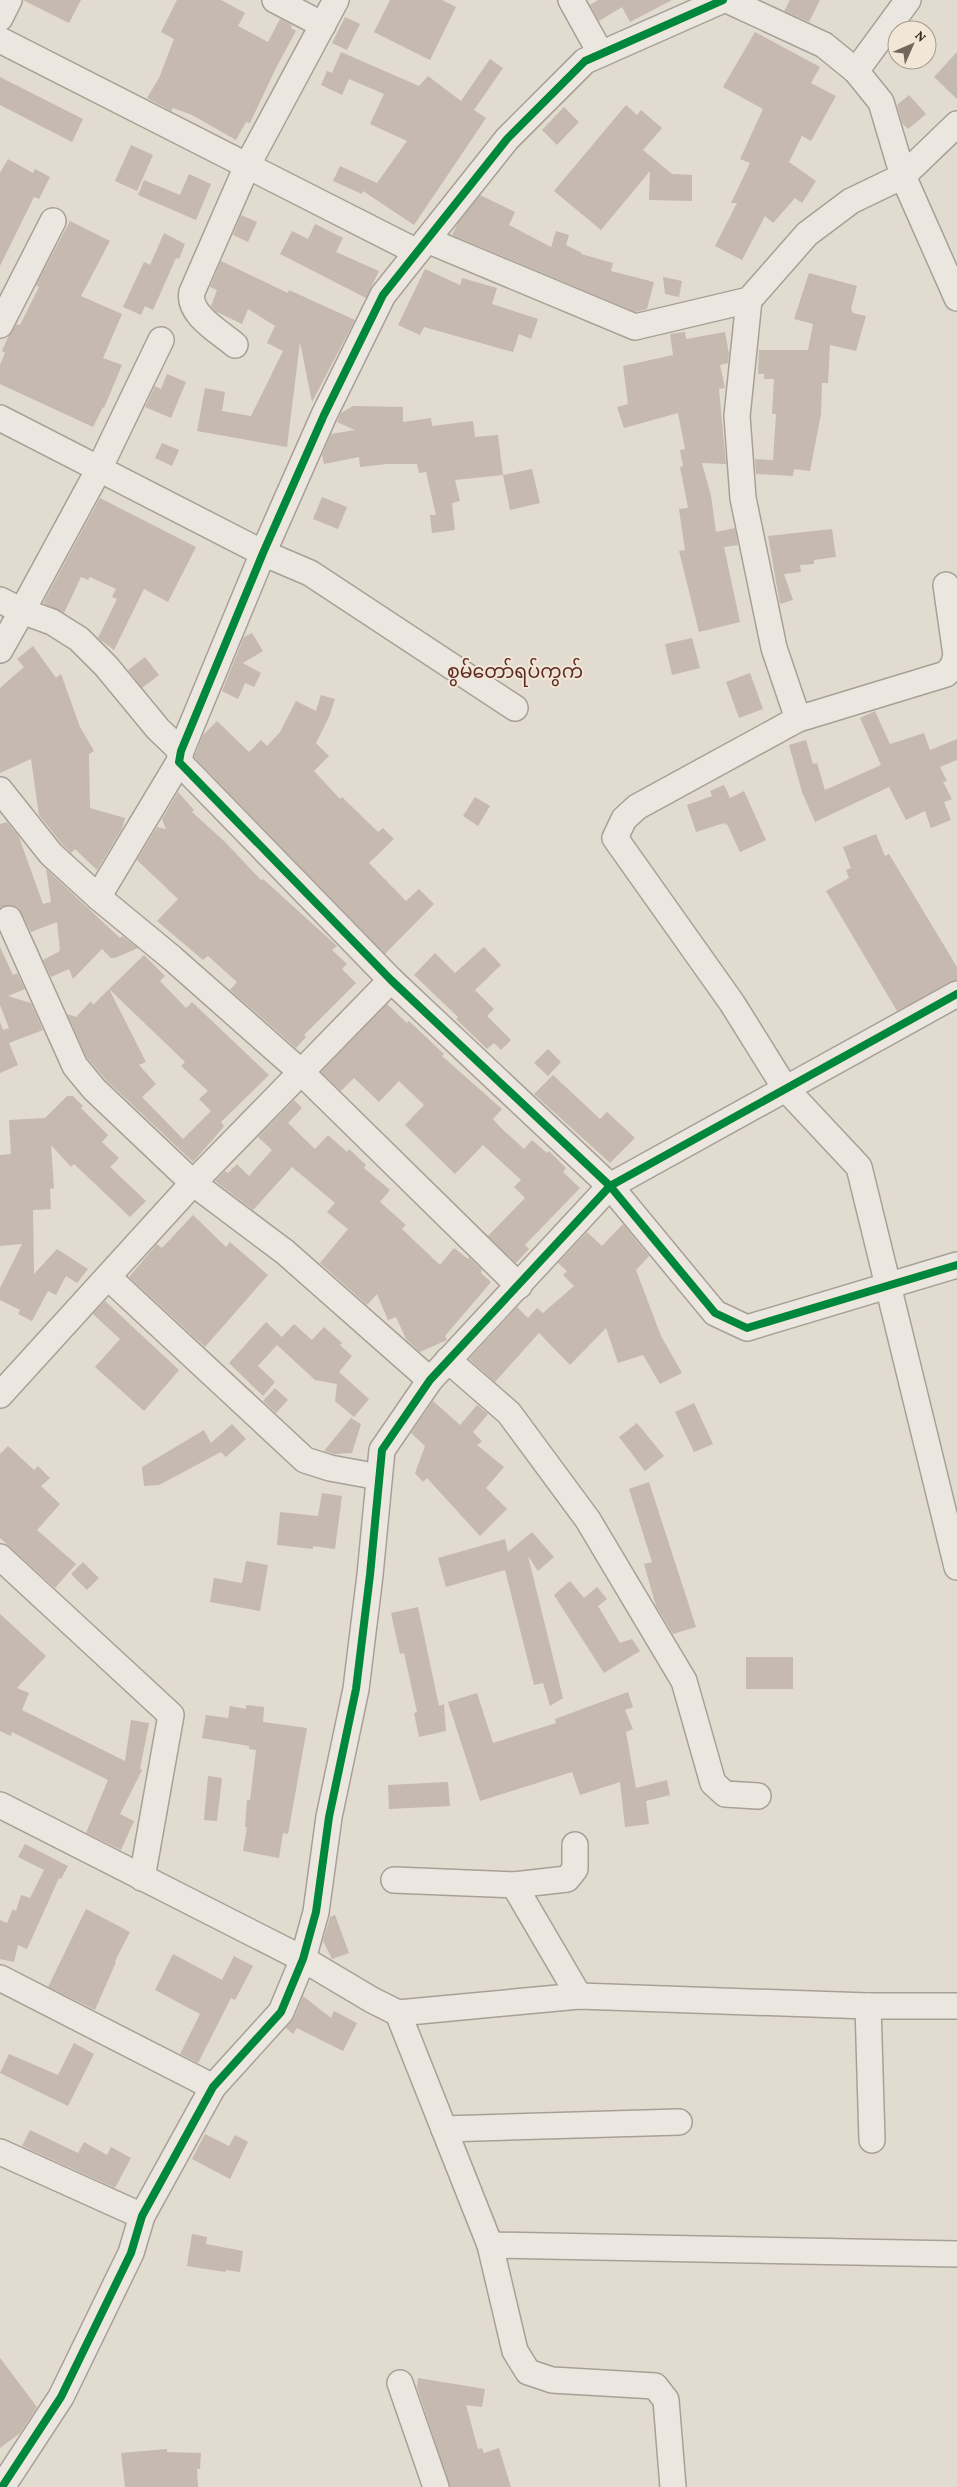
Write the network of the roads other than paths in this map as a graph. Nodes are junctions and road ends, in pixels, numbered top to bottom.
1 (9, 0) edge
2 (275, 0) edge
3 (336, 0) edge
4 (571, 0) edge
5 (723, 0) edge
6 (727, 0) edge
7 (908, 0) edge
8 (0, 18) edge
9 (323, 25) junction
10 (0, 40) edge
11 (601, 54) junction
12 (856, 71) junction
13 (957, 124) edge
14 (247, 166) junction
15 (903, 176) junction
16 (53, 221) dead end
17 (422, 246) junction
18 (957, 298) edge
19 (749, 300) junction
20 (0, 325) edge
21 (161, 340) dead end
22 (235, 345) dead end
23 (0, 418) edge
24 (99, 469) junction
25 (263, 553) junction
26 (946, 585) dead end
27 (0, 600) edge
28 (22, 611) junction
29 (0, 650) edge
30 (515, 708) dead end
31 (798, 719) junction
32 (180, 756) junction
33 (0, 790) edge
34 (98, 897) junction
35 (8, 919) dead end
36 (391, 980) junction
37 (957, 994) edge
38 (301, 1072) junction
39 (784, 1088) junction
40 (193, 1183) junction
41 (610, 1186) junction
42 (957, 1265) edge
43 (108, 1277) junction
44 (889, 1285) junction
45 (519, 1286) junction
46 (448, 1360) junction
47 (430, 1380) junction
48 (0, 1395) edge
49 (379, 1477) junction
50 (954, 1539) edge
51 (0, 1557) edge
52 (957, 1567) edge
53 (758, 1796) dead end
54 (0, 1805) edge
55 (575, 1845) dead end
56 (142, 1878) junction
57 (394, 1880) dead end
58 (514, 1884) junction
59 (302, 1960) junction
60 (0, 1978) edge
61 (579, 1996) junction
62 (868, 2006) junction
63 (957, 2006) edge
64 (398, 2013) junction
65 (213, 2087) junction
66 (679, 2122) dead end
67 (444, 2129) junction
68 (872, 2140) dead end
69 (0, 2152) edge
70 (142, 2216) junction
71 (490, 2245) junction
72 (957, 2254) edge
73 (400, 2383) dead end
74 (2, 2487) edge
75 (436, 2487) edge
76 (673, 2487) edge

1 - 8 street
2 - 9 street
3 - 9 street
4 - 11 street
5 - 11 street
6 - 12 street
7 - 12 street
9 - 14 street
10 - 14 street
11 - 17 street
12 - 15 street
13 - 15 street
14 - 17 street
14 - 22 street
15 - 18 street
15 - 19 street
16 - 20 street
17 - 19 street
17 - 25 street
19 - 31 street
21 - 24 street
23 - 24 street
24 - 25 street
24 - 28 street
25 - 30 street
25 - 32 street
26 - 31 street
27 - 28 street
28 - 29 street
28 - 32 street
31 - 39 street
32 - 34 street
32 - 36 street
33 - 34 street
34 - 38 street
35 - 40 street
36 - 38 street
36 - 41 street
37 - 39 street
38 - 40 street
38 - 45 street
39 - 41 street
39 - 44 street
40 - 43 street
40 - 47 street
41 - 44 street
41 - 45 street
42 - 44 street
43 - 48 street
43 - 49 street
44 - 50 street
45 - 46 street
46 - 47 street
46 - 53 street
47 - 49 street
49 - 59 street
50 - 52 street
51 - 56 street
54 - 56 street
55 - 58 street
56 - 59 street
57 - 58 street
58 - 61 street
59 - 64 street
59 - 65 street
60 - 65 street
61 - 62 street
61 - 64 street
62 - 63 street
62 - 68 street
64 - 67 street
65 - 70 street
66 - 67 street
67 - 71 street
69 - 70 street
70 - 74 street
71 - 72 street
71 - 76 street
73 - 75 street

